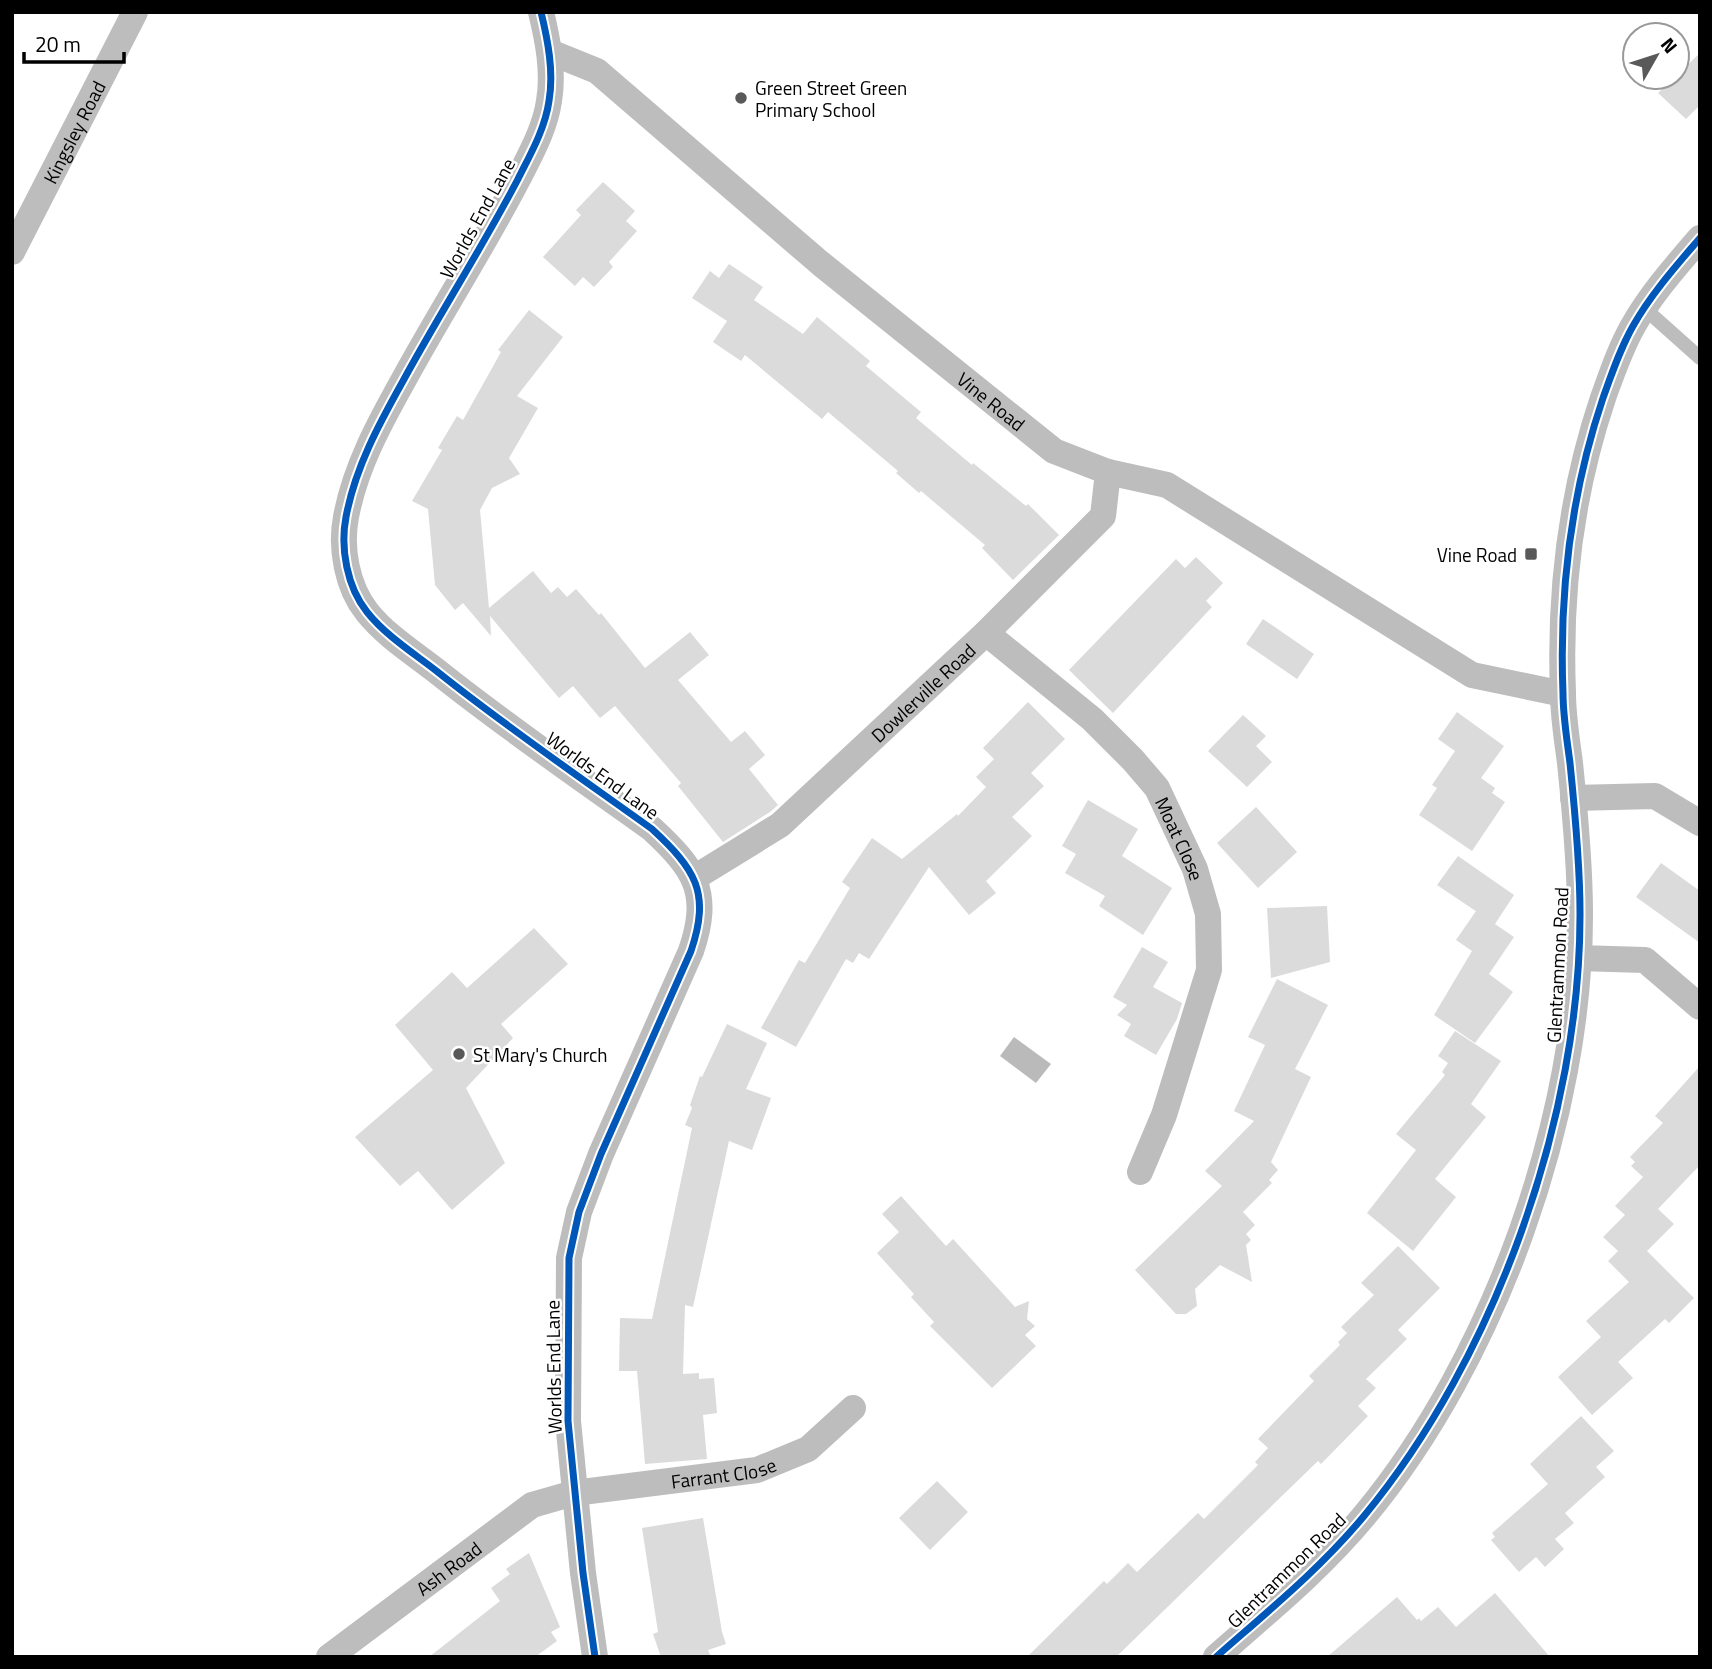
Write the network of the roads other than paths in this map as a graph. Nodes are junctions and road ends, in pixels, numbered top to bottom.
1 (135, 12) edge
2 (541, 12) edge
3 (550, 52) junction
4 (1700, 238) edge
5 (12, 252) edge
6 (1644, 308) junction
7 (1700, 358) edge
8 (1108, 472) junction
9 (986, 633) junction
10 (1563, 694) junction
11 (1573, 799) junction
12 (1700, 823) edge
13 (694, 878) junction
14 (1578, 958) junction
15 (1700, 1007) edge
16 (1140, 1172) dead end
17 (853, 1408) dead end
18 (574, 1493) junction
19 (329, 1657) edge
20 (595, 1657) edge
21 (1216, 1657) edge

1 - 5 street, Kingsley Road
2 - 3 street, Worlds End Lane
3 - 8 street, Vine Road
3 - 13 street, Worlds End Lane
4 - 6 street, Glentrammon Road
6 - 7 lane
6 - 10 street, Glentrammon Road
8 - 9 street, Dowlerville Road
8 - 10 street, Vine Road
9 - 13 street, Dowlerville Road
9 - 16 street, Moat Close
10 - 11 street, Glentrammon Road
11 - 12 street
11 - 14 street, Glentrammon Road
13 - 18 street, Worlds End Lane
14 - 15 street
14 - 21 street, Glentrammon Road
17 - 18 street, Farrant Close
18 - 19 street, Ash Road
18 - 20 street, Worlds End Lane

